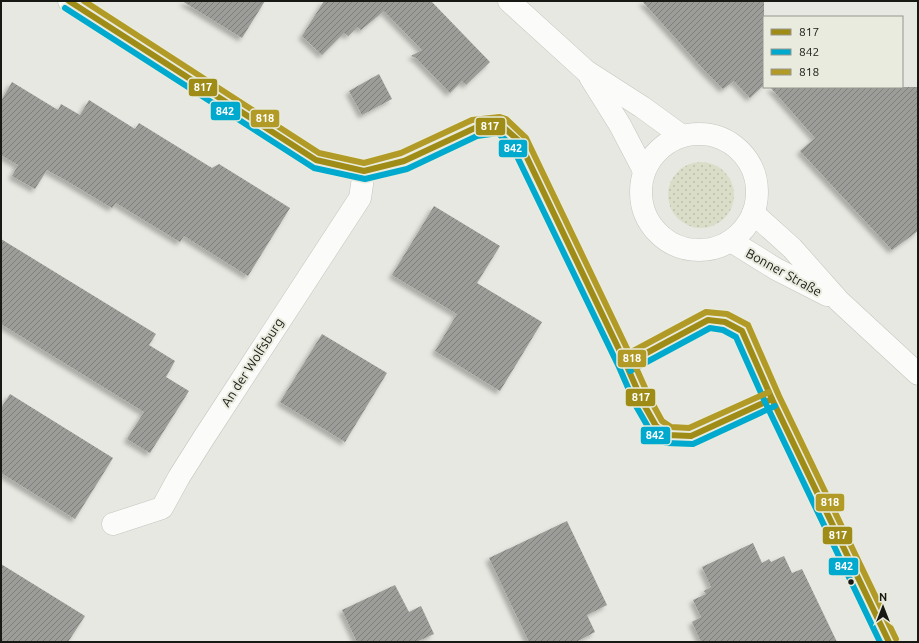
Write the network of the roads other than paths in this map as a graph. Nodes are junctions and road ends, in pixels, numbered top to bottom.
1 (69, 1) edge
2 (509, 1) edge
3 (586, 71) junction
4 (682, 136) junction
5 (364, 170) junction
6 (644, 171) junction
7 (754, 213) junction
8 (731, 241) junction
9 (839, 301) junction
10 (626, 364) junction
11 (918, 374) edge
12 (772, 399) junction
13 (113, 524) dead end
14 (889, 642) edge

1 - 5 street
2 - 3 street
3 - 4 street
3 - 6 street
4 - 6 street
4 - 7 street
5 - 10 street
5 - 13 street, An der Wolfsburg
6 - 8 street
7 - 8 street
7 - 9 street, Bonner Straße
8 - 9 street, Bonner Straße
9 - 11 street, Bonner Straße
10 - 12 street
10 - 12 street
12 - 14 street

